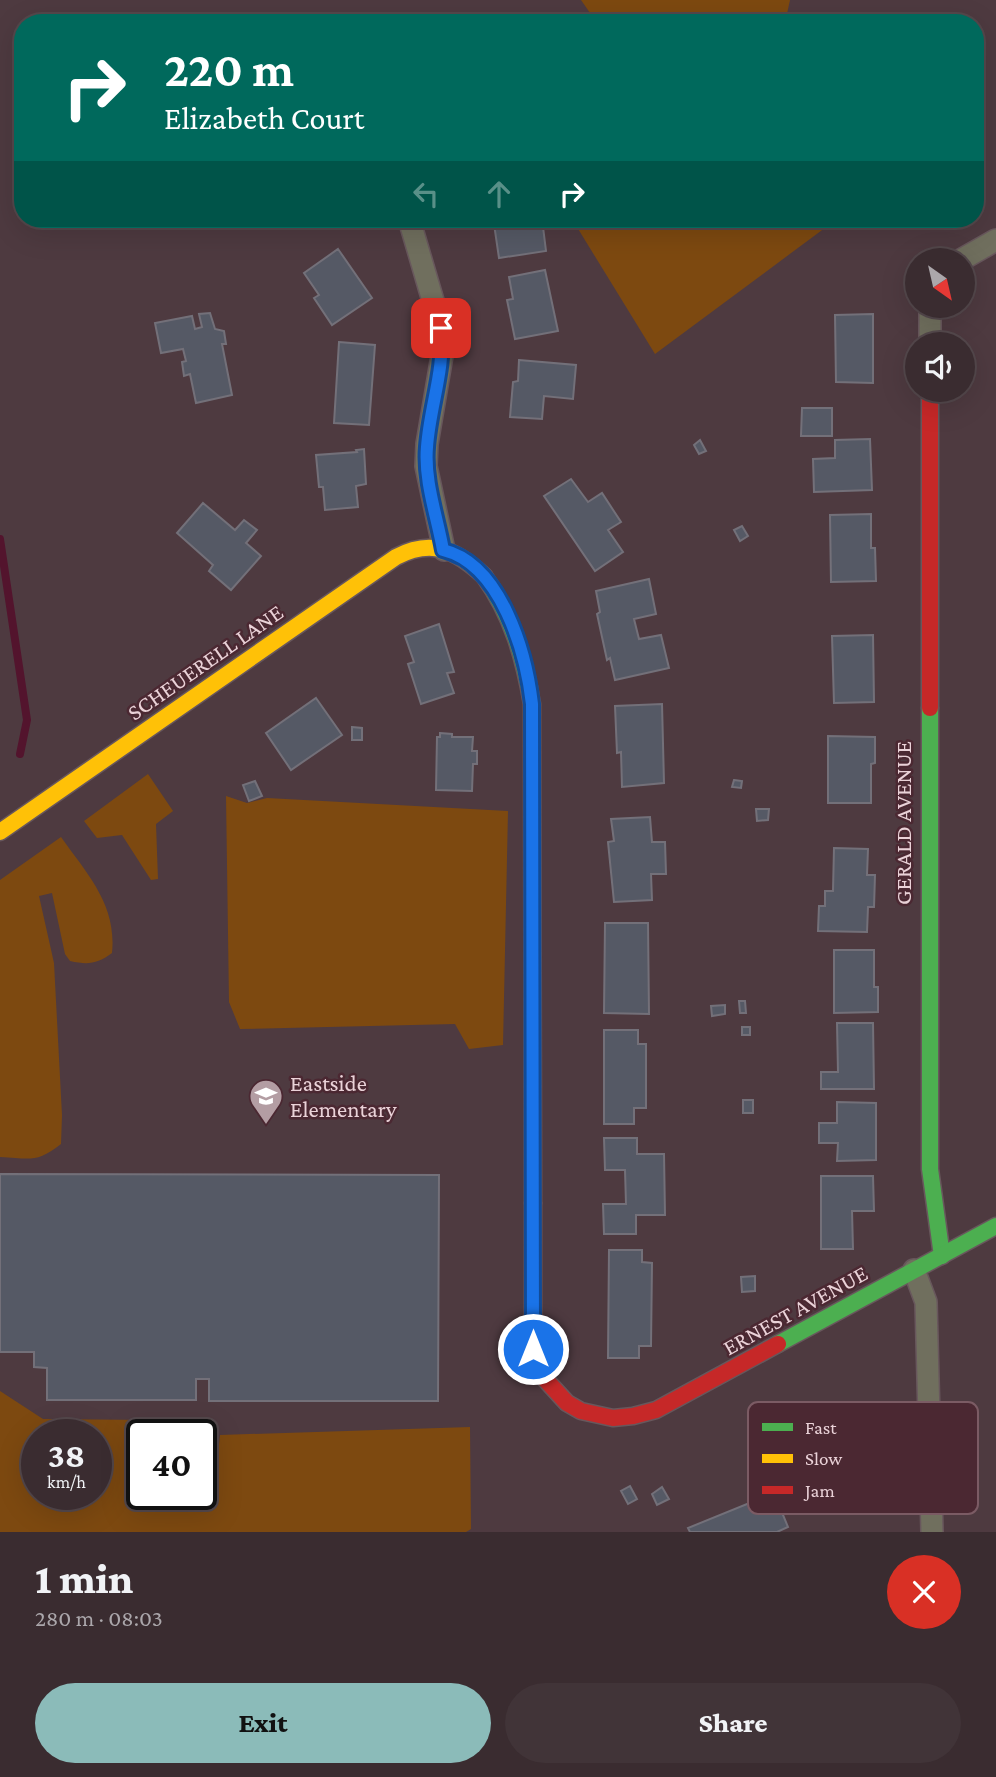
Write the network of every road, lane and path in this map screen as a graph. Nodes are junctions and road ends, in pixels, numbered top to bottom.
1 (412, 228) edge
2 (996, 240) edge
3 (975, 252) edge
4 (930, 402) edge
5 (443, 550) junction
6 (0, 832) edge
7 (996, 1226) edge
8 (942, 1255) junction
9 (914, 1270) junction
10 (929, 1402) edge
11 (932, 1514) edge
12 (932, 1532) edge

1 - 5 street
2 - 3 street
4 - 8 street, GERALD AVENUE
5 - 6 street, SCHEUERELL LANE
5 - 9 street, ERNEST AVENUE
7 - 8 street, ERNEST AVENUE
8 - 9 street, ERNEST AVENUE
9 - 10 street
11 - 12 street

